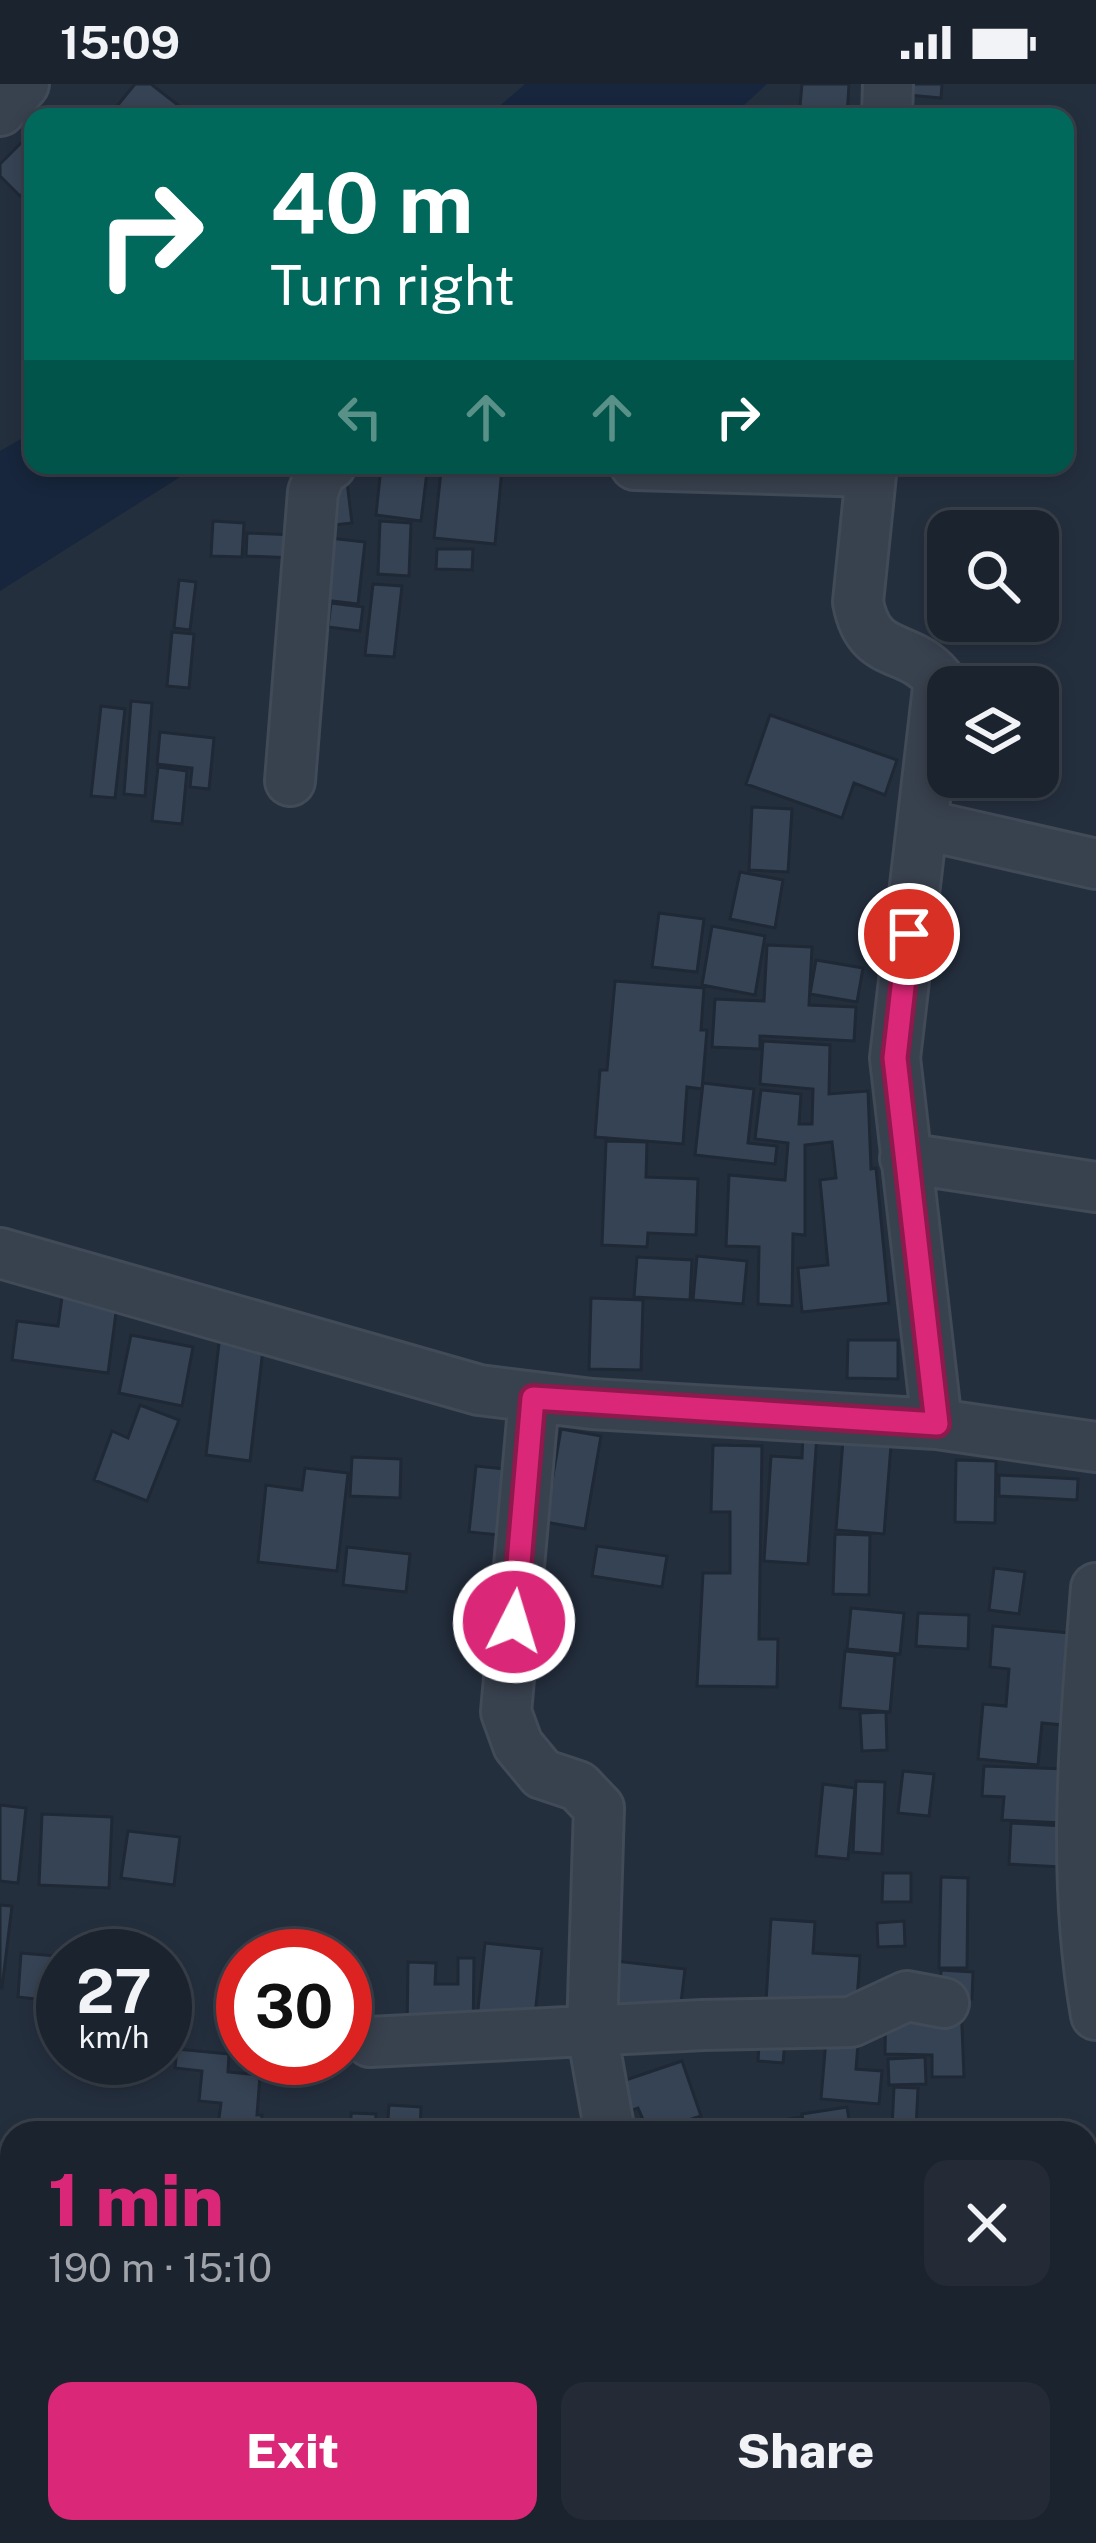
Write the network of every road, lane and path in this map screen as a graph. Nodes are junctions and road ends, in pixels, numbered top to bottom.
1 (24, 84) edge
2 (0, 111) edge
3 (320, 474) edge
4 (871, 474) edge
5 (290, 782) dead end
6 (925, 825) junction
7 (1096, 864) edge
8 (905, 1158) junction
9 (1096, 1187) edge
10 (0, 1253) edge
11 (533, 1398) junction
12 (937, 1424) junction
13 (1096, 1447) edge
14 (1096, 1588) edge
15 (944, 2003) dead end
16 (1096, 2014) edge
17 (592, 2032) junction
18 (372, 2042) edge
19 (608, 2121) edge

1 - 2 street
3 - 5 street
4 - 6 street
6 - 7 street
6 - 8 street
8 - 9 street
8 - 12 street
10 - 11 street
11 - 12 street
11 - 17 street
12 - 13 street
14 - 16 street
15 - 17 street
17 - 18 street
17 - 19 street

